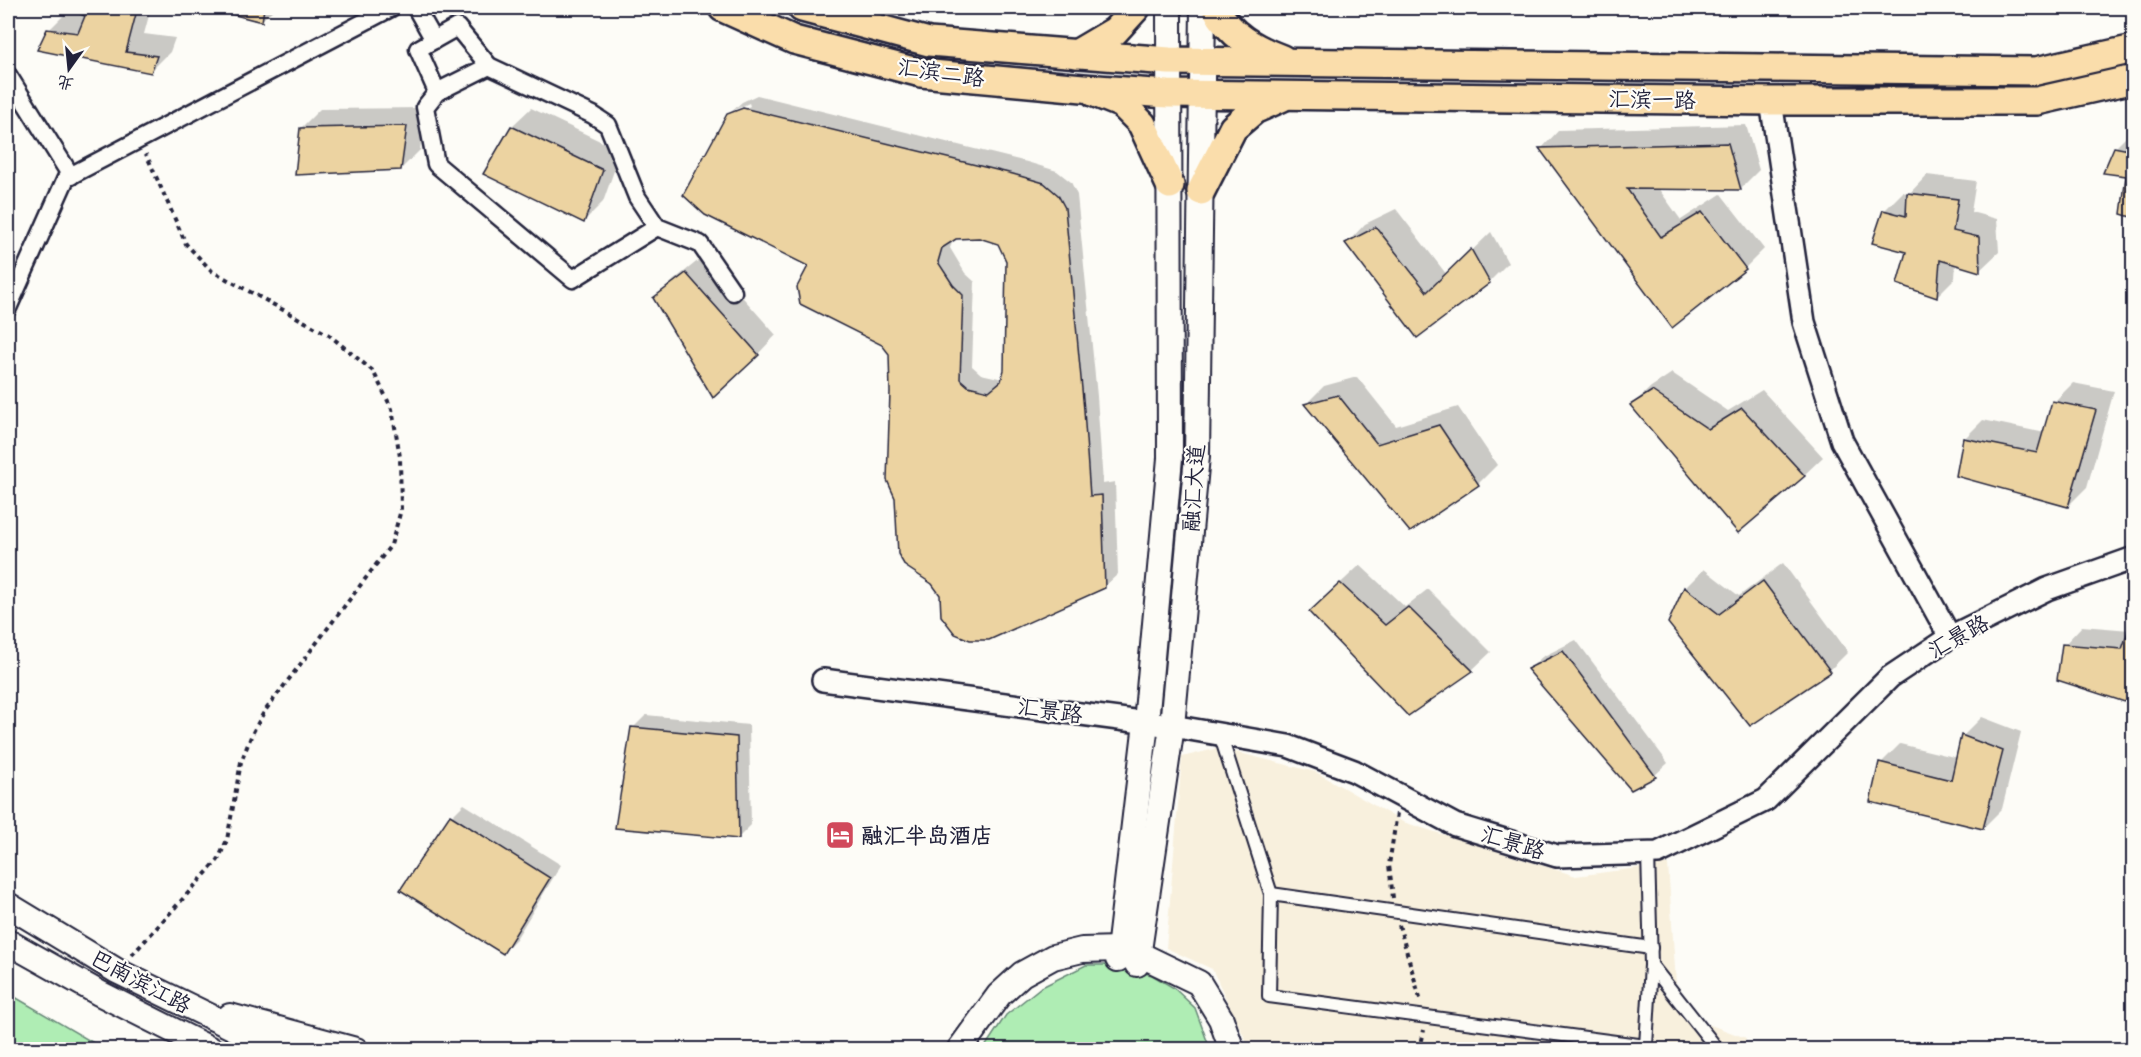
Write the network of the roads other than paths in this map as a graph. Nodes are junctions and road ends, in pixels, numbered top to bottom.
1 (391, 8) edge
2 (416, 8) edge
3 (723, 8) edge
4 (802, 8) edge
5 (1136, 8) edge
6 (1169, 8) edge
7 (1203, 8) edge
8 (1216, 8) edge
9 (434, 40) junction
10 (2133, 49) edge
11 (1076, 54) junction
12 (1169, 61) junction
13 (1204, 62) junction
14 (1291, 63) junction
15 (489, 66) junction
16 (8, 75) edge
17 (2133, 79) edge
18 (1083, 88) junction
19 (437, 92) junction
20 (1168, 94) junction
21 (1203, 94) junction
22 (1287, 95) junction
23 (1771, 100) junction
24 (71, 176) junction
25 (1170, 185) junction
26 (1202, 191) junction
27 (657, 227) junction
28 (733, 292) dead end
29 (8, 308) edge
30 (2133, 558) edge
31 (1950, 637) junction
32 (823, 680) dead end
33 (1146, 723) junction
34 (1172, 726) junction
35 (1220, 734) junction
36 (1648, 853) junction
37 (1271, 894) junction
38 (8, 905) edge
39 (8, 942) edge
40 (1651, 948) junction
41 (1128, 957) junction
42 (1651, 966) junction
43 (99, 993) junction
44 (181, 1003) junction
45 (181, 1050) edge
46 (212, 1050) edge
47 (279, 1050) edge
48 (356, 1050) edge
49 (959, 1050) edge
50 (971, 1050) edge
51 (1214, 1050) edge
52 (1232, 1050) edge
53 (1718, 1050) edge

1 - 24 street
2 - 9 street
3 - 18 main road, 汇滨二路
4 - 11 main road, 汇滨二路
5 - 11 main road
6 - 12 main road, 融汇大道
7 - 13 main road, 融汇大道
8 - 14 main road
9 - 15 street
9 - 19 street
10 - 14 main road, 汇滨一路
11 - 12 main road, 汇滨二路
12 - 13 main road, 汇滨一路
12 - 20 main road, 融汇大道
13 - 14 main road, 汇滨一路
13 - 21 main road, 融汇大道
15 - 19 street
15 - 27 street
16 - 24 street
17 - 23 main road, 汇滨一路
18 - 20 main road, 汇滨二路
18 - 25 main road
19 - 27 street
20 - 21 main road, 汇滨一路
20 - 25 main road, 融汇大道
21 - 22 main road, 汇滨一路
21 - 26 main road, 融汇大道
22 - 23 main road, 汇滨一路
22 - 26 main road
23 - 31 street
24 - 29 street
25 - 33 main road, 融汇大道
26 - 34 main road, 融汇大道
27 - 28 street
30 - 31 street, 汇景路
31 - 36 street, 汇景路
32 - 33 street, 汇景路
33 - 34 street, 汇景路
33 - 41 main road, 融汇大道
34 - 35 street, 汇景路
34 - 41 main road, 融汇大道
35 - 36 street, 汇景路
35 - 37 street
36 - 40 street
37 - 40 street
37 - 42 street
38 - 44 main road, 巴南滨江路
39 - 43 main road, 巴南滨江路
40 - 42 street
41 - 49 main road
41 - 50 main road
41 - 51 main road
41 - 52 main road
42 - 53 street
43 - 45 main road
43 - 46 main road, 巴南滨江路
44 - 47 main road, 巴南滨江路
44 - 48 main road

